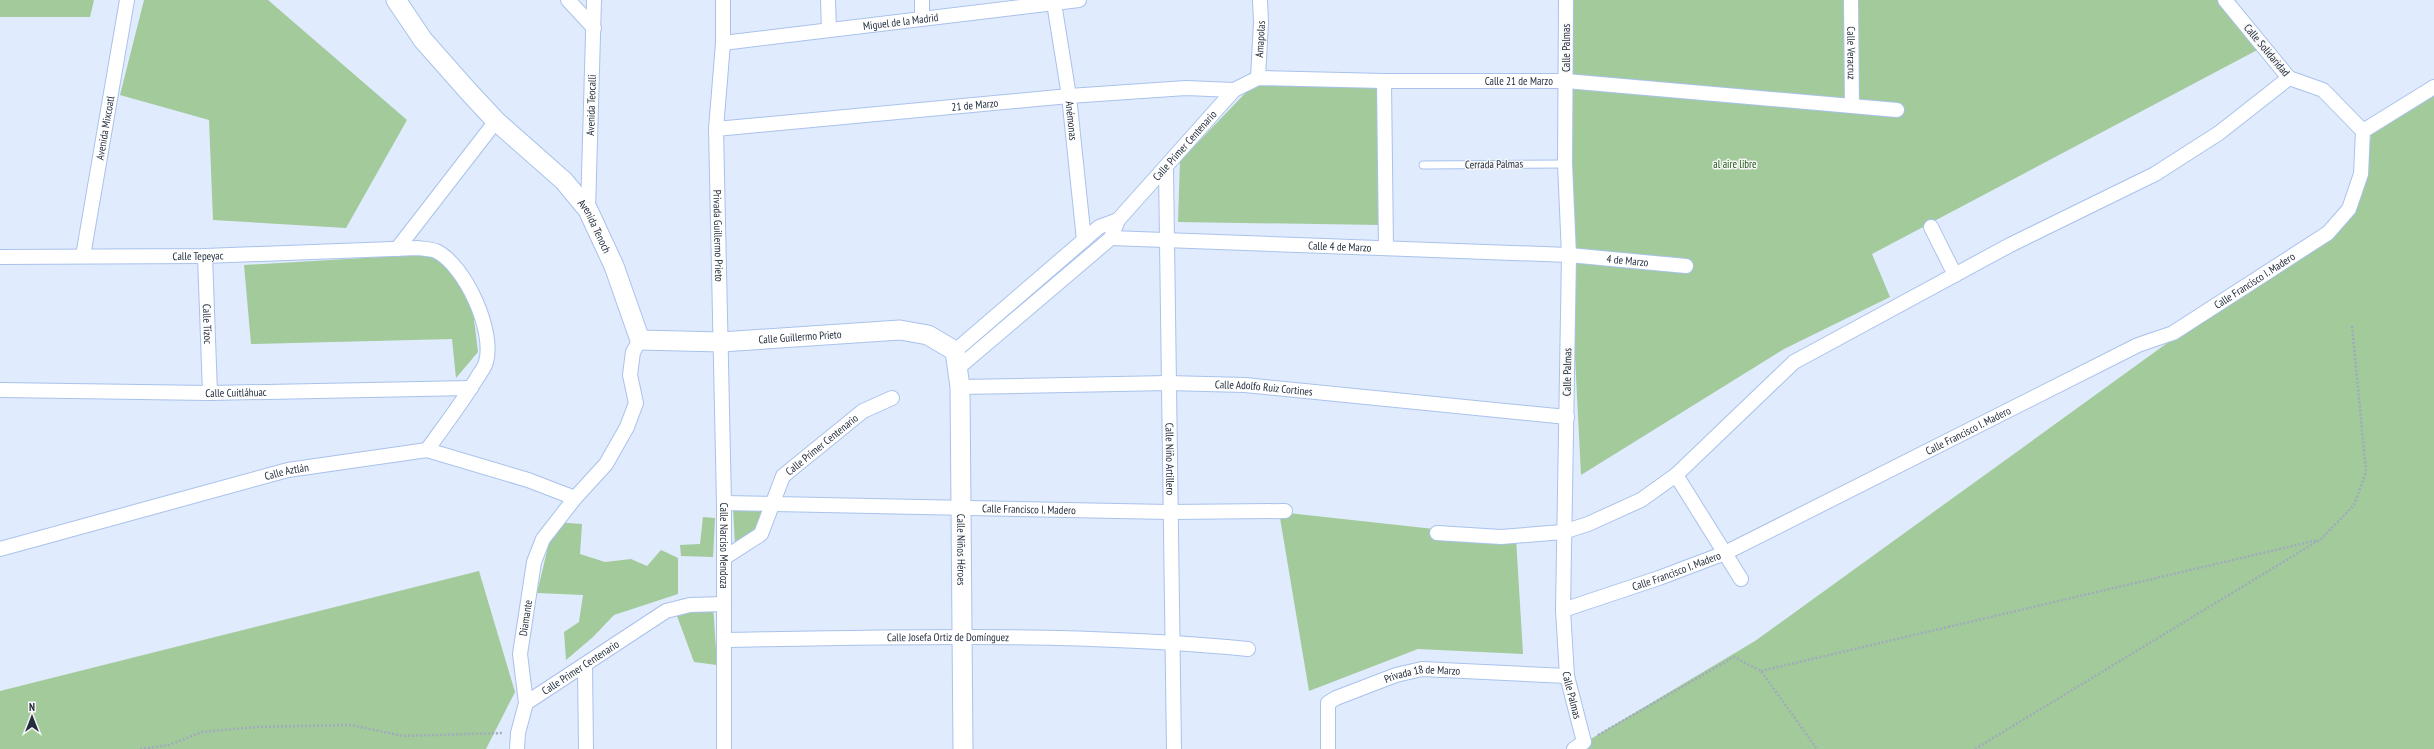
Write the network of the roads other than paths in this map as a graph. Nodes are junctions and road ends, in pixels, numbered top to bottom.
1 (126, 0) edge
2 (396, 0) edge
3 (568, 0) edge
4 (594, 0) edge
5 (723, 0) edge
6 (828, 0) edge
7 (922, 0) edge
8 (1078, 0) edge
9 (1260, 0) edge
10 (1566, 0) edge
11 (1850, 0) edge
12 (2225, 0) edge
13 (1025, 3) edge
14 (1054, 3) junction
15 (922, 18) junction
16 (594, 28) junction
17 (829, 30) junction
18 (724, 43) junction
19 (1258, 78) junction
20 (2289, 78) junction
21 (1384, 81) junction
22 (1566, 81) junction
23 (2434, 87) edge
24 (1234, 90) junction
25 (1069, 96) junction
26 (1852, 106) junction
27 (1897, 110) dead end
28 (496, 121) junction
29 (716, 129) junction
30 (2363, 131) junction
31 (1565, 164) junction
32 (1423, 165) dead end
33 (1166, 168) junction
34 (588, 210) junction
35 (1118, 220) junction
36 (1931, 227) dead end
37 (1111, 238) junction
38 (1084, 240) junction
39 (1168, 241) junction
40 (1386, 248) junction
41 (397, 249) junction
42 (1569, 255) junction
43 (83, 256) junction
44 (205, 256) junction
45 (0, 257) edge
46 (1686, 266) dead end
47 (1955, 275) junction
48 (640, 340) junction
49 (721, 342) junction
50 (956, 359) junction
51 (1168, 383) junction
52 (960, 387) junction
53 (471, 388) junction
54 (0, 390) edge
55 (210, 393) junction
56 (892, 398) dead end
57 (1567, 417) junction
58 (427, 450) junction
59 (1676, 475) junction
60 (575, 498) junction
61 (724, 503) junction
62 (772, 504) junction
63 (961, 507) junction
64 (1286, 511) dead end
65 (1169, 512) junction
66 (1563, 532) junction
67 (1437, 533) dead end
68 (0, 549) edge
69 (1725, 553) junction
70 (724, 558) junction
71 (1741, 579) dead end
72 (724, 604) junction
73 (1563, 610) junction
74 (962, 636) junction
75 (724, 640) junction
76 (1171, 641) junction
77 (1248, 649) dead end
78 (585, 665) junction
79 (1567, 676) junction
80 (526, 703) junction
81 (1579, 746) edge
82 (517, 749) edge
83 (586, 749) edge
84 (724, 749) edge
85 (963, 749) edge
86 (1174, 749) edge
87 (1328, 749) edge

1 - 43 street, Avenida Mixcoatl
2 - 28 street, Avenida Tenoch
3 - 16 street
4 - 16 street, Avenida Teocalli
5 - 18 street
6 - 17 street
7 - 15 street
8 - 14 street, Miguel de la Madrid
9 - 19 street, Amapolas
10 - 22 street, Calle Palmas
11 - 26 street, Calle Veracruz
12 - 20 street, Calle Solidaridad
13 - 14 street, Miguel de la Madrid
13 - 15 street, Miguel de la Madrid
14 - 25 street, Anémonas
15 - 17 street, Miguel de la Madrid
16 - 34 street, Avenida Teocalli
17 - 18 street, Miguel de la Madrid
18 - 29 street
19 - 21 street, Calle 21 de Marzo
19 - 24 street, Calle Primer Centenario
20 - 30 street, Calle Solidaridad
20 - 47 street
21 - 22 street, Calle 21 de Marzo
21 - 40 street
22 - 26 street, Calle 21 de Marzo
22 - 31 street, Calle Palmas
23 - 30 street
24 - 25 street, 21 de Marzo
24 - 33 street, Calle Primer Centenario
25 - 29 street, 21 de Marzo
25 - 38 street, Anémonas
26 - 27 street, Calle 21 de Marzo
28 - 34 street, Avenida Tenoch
28 - 41 street
29 - 49 street, Privada Guillermo Prieto
30 - 69 street, Calle Francisco I. Madero
31 - 32 lane, Cerrada Palmas
31 - 42 street, Calle Palmas
33 - 35 street, Calle Primer Centenario
33 - 39 street, Calle Niño Artillero
34 - 48 street, Avenida Tenoch
35 - 37 street, Calle Primer Centenario
35 - 38 street, Calle Primer Centenario
36 - 47 street
37 - 39 street, Calle 4 de Marzo
37 - 50 street, Calle Primer Centenario
38 - 50 street, Calle Primer Centenario
39 - 40 street, Calle 4 de Marzo
39 - 51 street, Calle Niño Artillero
40 - 42 street, Calle 4 de Marzo
41 - 44 street, Calle Tepeyac
41 - 53 street, Calle Tepeyac
42 - 46 street, 4 de Marzo
42 - 57 street, Calle Palmas
43 - 44 street, Calle Tepeyac
43 - 45 street, Calle Tepeyac
44 - 55 street, Calle Tízoc
47 - 59 street
48 - 49 street, Calle Guillermo Prieto
48 - 60 street
49 - 50 street, Calle Guillermo Prieto
49 - 61 street, Calle Narciso Mendoza
50 - 52 street, Calle Niños Héroes
51 - 52 street, Calle Adolfo Ruiz Cortines
51 - 57 street, Calle Adolfo Ruiz Cortines
51 - 65 street, Calle Niño Artillero
52 - 63 street, Calle Niños Héroes
53 - 55 street, Calle Cuitláhuac
53 - 58 street, Calle Tepeyac
54 - 55 street, Calle Cuitláhuac
56 - 62 street, Calle Primer Centenario
57 - 66 street, Calle Palmas
58 - 60 street, Calle Aztlán
58 - 68 street, Calle Aztlán
59 - 66 street
59 - 69 street
60 - 80 street, Diamante
61 - 62 street, Calle Francisco I. Madero
61 - 70 street, Calle Narciso Mendoza
62 - 63 street, Calle Francisco I. Madero
62 - 70 street, Calle Primer Centenario
63 - 65 street, Calle Francisco I. Madero
63 - 74 street, Calle Niños Héroes
64 - 65 street, Calle Francisco I. Madero
65 - 76 street, Calle Niño Artillero
66 - 67 street
66 - 73 street, Calle Palmas
69 - 71 street
69 - 73 street, Calle Francisco I. Madero
70 - 72 street, Calle Narciso Mendoza
72 - 75 street, Calle Narciso Mendoza
72 - 78 street, Calle Primer Centenario
73 - 79 street, Calle Palmas
74 - 75 street, Calle Josefa Ortiz de Domínguez
74 - 76 street, Calle Josefa Ortiz de Domínguez
74 - 85 street, Calle Niños Héroes
75 - 84 street, Calle Narciso Mendoza
76 - 77 street, Calle Josefa Ortiz de Domínguez
76 - 86 street, Calle Niño Artillero
78 - 80 street, Calle Primer Centenario
78 - 83 street
79 - 81 street, Calle Palmas
79 - 87 street, Privada 18 de Marzo
80 - 82 street, Diamante

